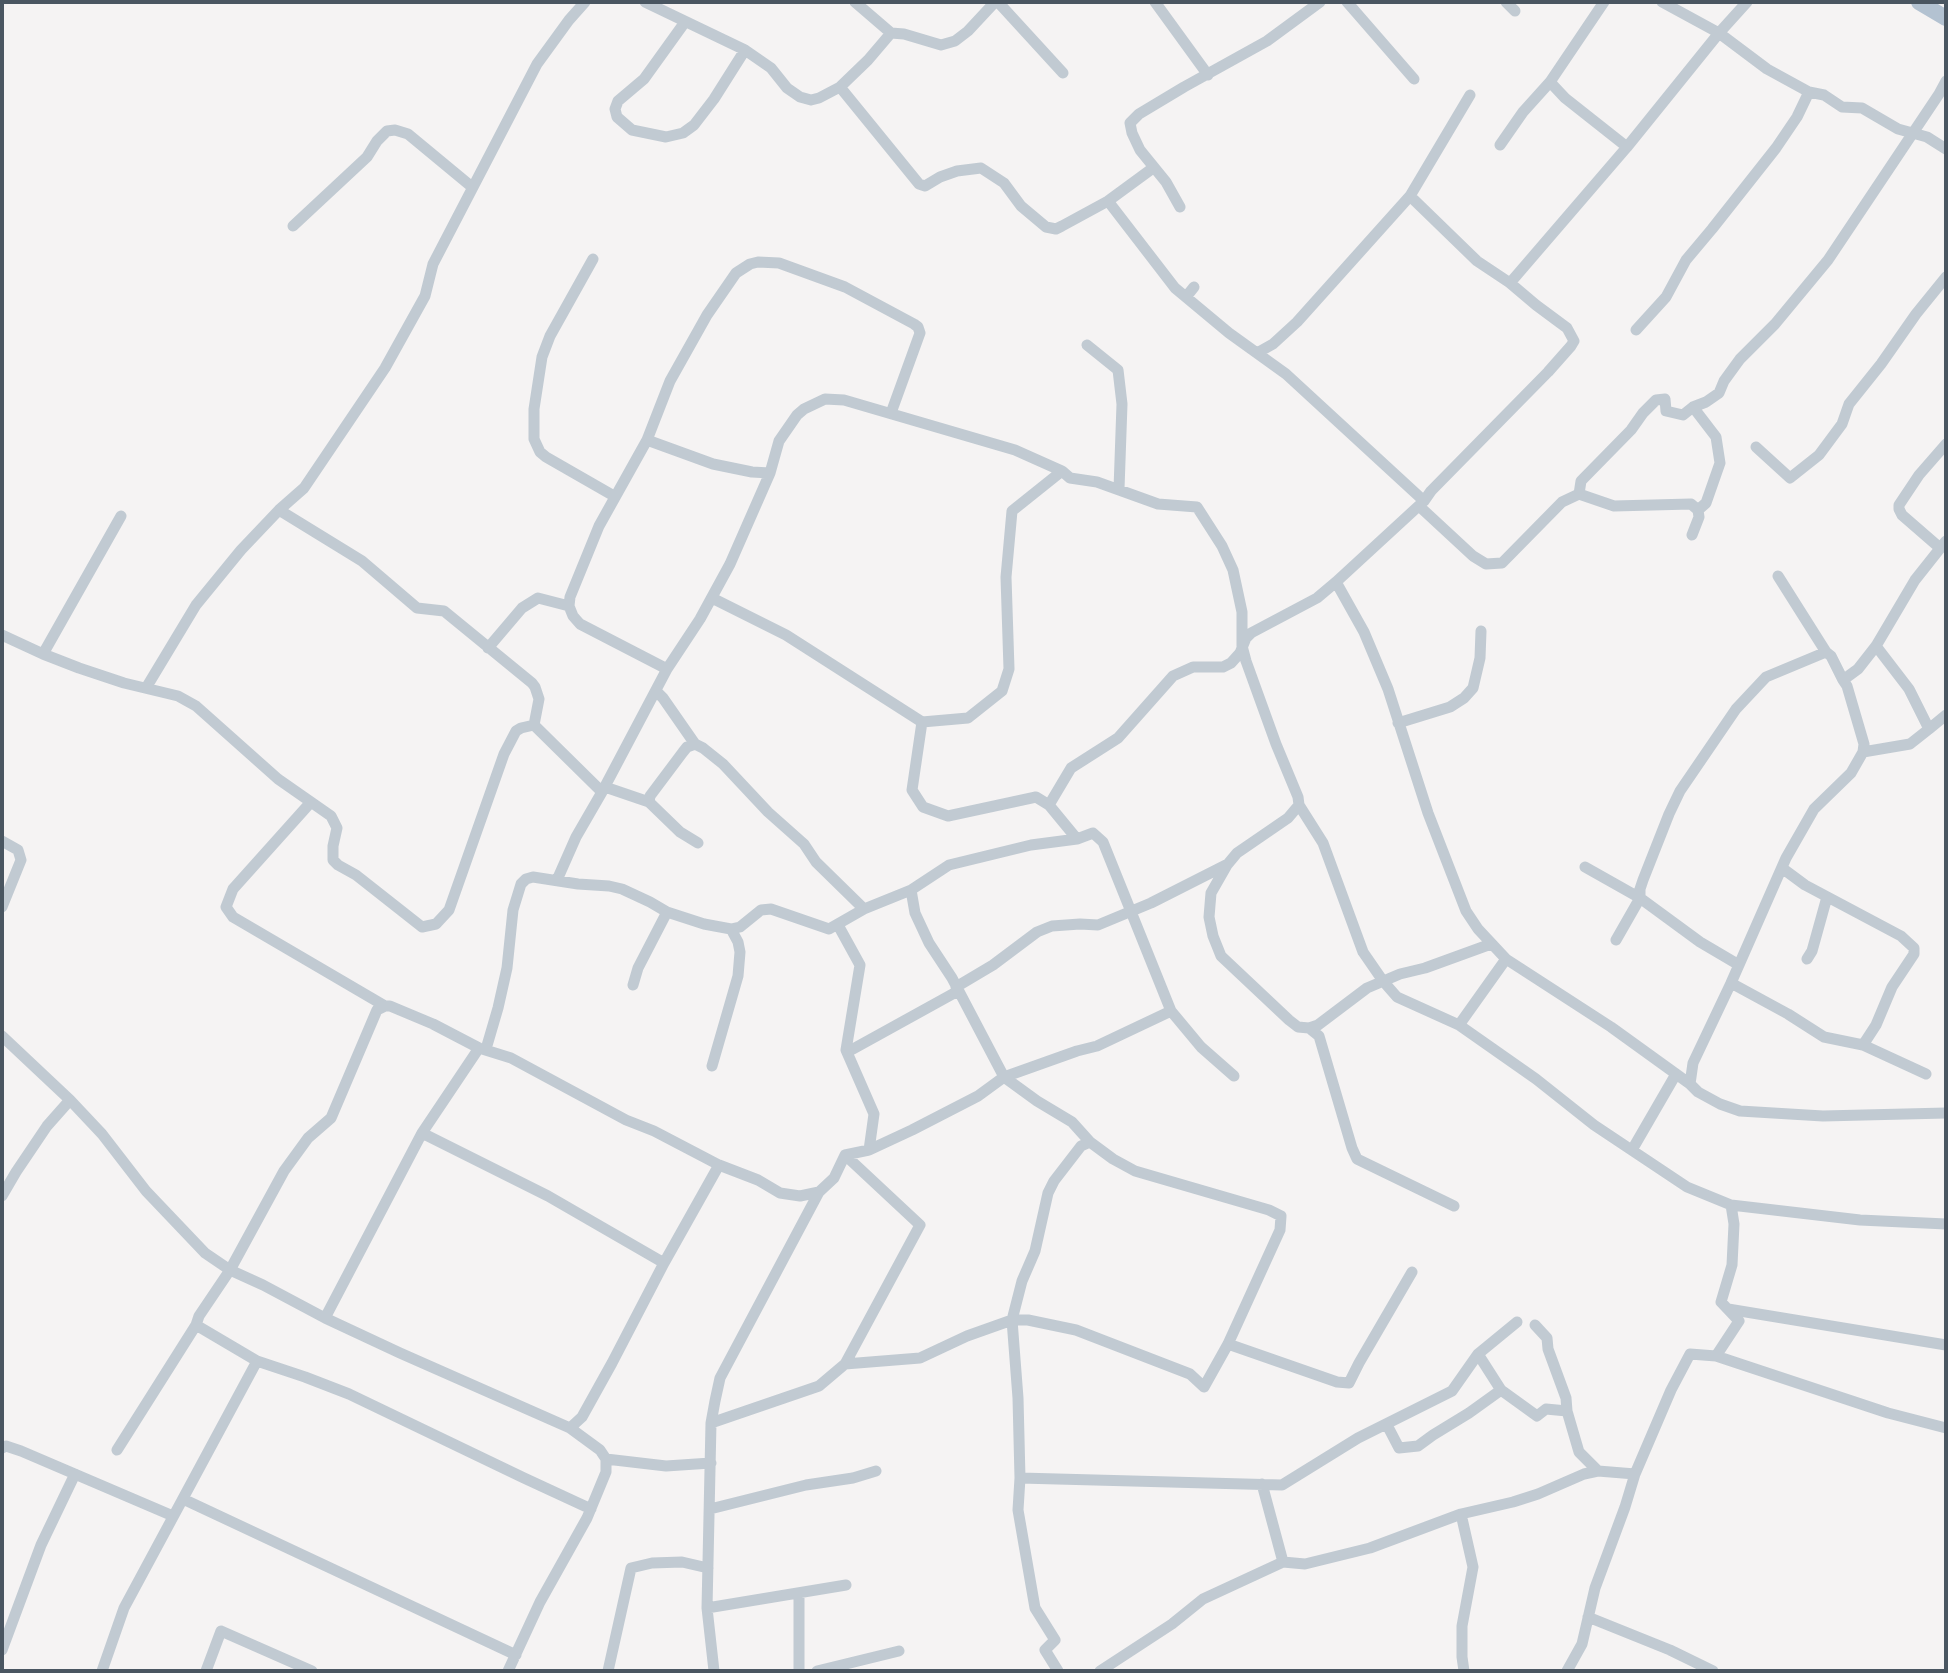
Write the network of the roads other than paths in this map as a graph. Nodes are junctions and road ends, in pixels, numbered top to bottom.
1 (585, 2) edge
2 (645, 2) edge
3 (855, 2) edge
4 (996, 2) edge
5 (1155, 2) edge
6 (1320, 2) edge
7 (1347, 2) edge
8 (1506, 2) edge
9 (1604, 2) edge
10 (1662, 2) edge
11 (1747, 2) edge
12 (1919, 2) edge
13 (1515, 11) dead end
14 (1946, 18) edge
15 (685, 22) junction
16 (891, 33) junction
17 (1719, 33) junction
18 (745, 50) junction
19 (1063, 73) dead end
20 (1208, 75) junction
21 (1414, 79) dead end
22 (1946, 81) edge
23 (1550, 82) junction
24 (840, 87) junction
25 (1809, 92) junction
26 (1470, 95) dead end
27 (1913, 132) junction
28 (1500, 145) dead end
29 (1627, 147) junction
30 (1946, 149) edge
31 (1153, 168) junction
32 (472, 187) junction
33 (1410, 196) junction
34 (1108, 201) junction
35 (1180, 207) dead end
36 (293, 226) dead end
37 (593, 259) dead end
38 (1946, 277) edge
39 (1510, 283) junction
40 (1636, 330) dead end
41 (1087, 345) dead end
42 (1257, 353) junction
43 (1693, 407) junction
44 (891, 413) junction
45 (647, 440) junction
46 (1946, 444) edge
47 (1756, 447) dead end
48 (1062, 471) junction
49 (770, 473) junction
50 (1119, 489) junction
51 (1579, 494) junction
52 (614, 496) junction
53 (1421, 504) junction
54 (279, 510) junction
55 (1698, 510) junction
56 (121, 516) dead end
57 (1692, 535) dead end
58 (1943, 544) edge
59 (1778, 576) dead end
60 (1336, 582) junction
61 (712, 598) junction
62 (569, 606) junction
63 (1481, 631) dead end
64 (2, 635) edge
65 (1242, 646) junction
66 (1876, 646) junction
67 (488, 648) junction
68 (1826, 652) junction
69 (43, 654) junction
70 (667, 669) junction
71 (1843, 680) junction
72 (146, 688) junction
73 (656, 691) junction
74 (1946, 715) edge
75 (922, 722) junction
76 (1398, 723) junction
77 (534, 725) junction
78 (1929, 729) junction
79 (695, 744) junction
80 (1863, 752) junction
81 (603, 789) junction
82 (311, 802) junction
83 (649, 802) junction
84 (1049, 805) junction
85 (1299, 805) junction
86 (1077, 839) junction
87 (2, 841) edge
88 (698, 843) dead end
89 (1227, 865) junction
90 (1585, 867) dead end
91 (1782, 868) junction
92 (557, 880) junction
93 (911, 890) junction
94 (1827, 897) junction
95 (1640, 898) junction
96 (2, 907) edge
97 (864, 909) junction
98 (667, 912) junction
99 (1130, 912) junction
100 (838, 925) junction
101 (731, 929) junction
102 (1616, 940) dead end
103 (1491, 944) junction
104 (1506, 959) junction
105 (1807, 959) dead end
106 (1739, 965) junction
107 (1383, 981) junction
108 (1731, 983) junction
109 (633, 985) dead end
110 (956, 987) junction
111 (385, 1006) junction
112 (1171, 1011) junction
113 (1459, 1025) junction
114 (1309, 1028) junction
115 (2, 1036) edge
116 (1863, 1045) junction
117 (483, 1048) junction
118 (846, 1050) junction
119 (712, 1066) dead end
120 (1676, 1074) junction
121 (1926, 1074) dead end
122 (1234, 1076) dead end
123 (1004, 1077) junction
124 (1690, 1084) junction
125 (70, 1100) junction
126 (1946, 1113) edge
127 (422, 1133) junction
128 (1090, 1142) junction
129 (869, 1150) junction
130 (1632, 1150) junction
131 (845, 1155) junction
132 (719, 1165) junction
133 (819, 1192) junction
134 (2, 1196) edge
135 (1731, 1205) junction
136 (1454, 1206) dead end
137 (1946, 1224) edge
138 (664, 1263) junction
139 (230, 1270) junction
140 (1412, 1272) dead end
141 (1728, 1309) junction
142 (325, 1318) junction
143 (1012, 1320) junction
144 (1517, 1322) dead end
145 (196, 1325) junction
146 (1535, 1325) dead end
147 (1228, 1344) junction
148 (1946, 1345) edge
149 (1478, 1354) junction
150 (1716, 1356) junction
151 (257, 1361) junction
152 (845, 1364) junction
153 (1501, 1390) junction
154 (1567, 1411) junction
155 (711, 1423) junction
156 (1387, 1425) junction
157 (570, 1428) junction
158 (1946, 1428) edge
159 (2, 1448) edge
160 (117, 1450) dead end
161 (606, 1459) junction
162 (711, 1463) junction
163 (876, 1471) dead end
164 (1598, 1471) junction
165 (75, 1474) junction
166 (1635, 1474) junction
167 (1020, 1478) junction
168 (1262, 1484) junction
169 (183, 1499) junction
170 (591, 1509) junction
171 (710, 1509) junction
172 (1461, 1514) junction
173 (173, 1516) junction
174 (1283, 1562) junction
175 (708, 1568) junction
176 (846, 1585) dead end
177 (799, 1594) junction
178 (707, 1608) junction
179 (1588, 1617) junction
180 (2, 1650) edge
181 (899, 1651) dead end
182 (516, 1655) junction
183 (102, 1671) edge
184 (206, 1671) edge
185 (312, 1671) edge
186 (508, 1671) edge
187 (608, 1671) edge
188 (714, 1671) edge
189 (799, 1671) edge
190 (817, 1671) edge
191 (1058, 1671) edge
192 (1100, 1671) edge
193 (1464, 1671) edge
194 (1567, 1671) edge
195 (1713, 1671) edge

1 - 32 street
2 - 15 street
3 - 16 street
4 - 16 street
4 - 19 street
5 - 20 street
6 - 20 street
7 - 21 street
8 - 13 street
9 - 23 street
10 - 17 street
11 - 17 street
12 - 14 main road
15 - 18 street
15 - 18 street
16 - 24 street
17 - 25 street
17 - 29 street
18 - 24 street
20 - 31 street
22 - 27 street
23 - 28 street
23 - 29 street
24 - 34 street
25 - 27 street
25 - 40 street
26 - 33 street
27 - 30 street
27 - 43 street
29 - 39 street
31 - 34 street
31 - 35 street
32 - 36 street
32 - 54 street
33 - 39 street
33 - 42 street
34 - 42 street
37 - 52 street
38 - 47 street
39 - 53 street
41 - 50 street
42 - 53 street
43 - 51 street
43 - 55 street
44 - 45 street
44 - 48 street
44 - 49 street
45 - 49 street
45 - 52 street
46 - 58 street
48 - 50 street
48 - 75 street
49 - 61 street
50 - 65 street
51 - 53 street
51 - 55 street
52 - 62 street
53 - 60 street
54 - 67 street
54 - 72 street
55 - 57 street
56 - 69 street
58 - 66 street
59 - 68 street
60 - 65 street
60 - 76 street
61 - 70 street
61 - 75 street
62 - 67 street
62 - 70 street
63 - 76 street
64 - 69 street
65 - 84 street
65 - 85 street
66 - 71 street
66 - 78 street
67 - 77 street
68 - 71 street
68 - 95 street
69 - 72 street
70 - 73 street
71 - 80 street
72 - 82 street
73 - 79 street
73 - 81 street
74 - 78 street
75 - 84 street
76 - 103 street
77 - 81 street
77 - 82 street
78 - 80 street
79 - 83 street
79 - 97 street
80 - 91 street
81 - 83 street
81 - 92 street
82 - 111 street
83 - 88 street
84 - 86 street
85 - 89 street
85 - 107 street
86 - 93 street
86 - 99 street
87 - 96 street
89 - 99 street
89 - 114 street
90 - 95 street
91 - 94 street
91 - 106 street
92 - 98 street
92 - 117 street
93 - 97 street
93 - 110 street
94 - 105 street
94 - 116 street
95 - 102 street
95 - 106 street
97 - 100 street
98 - 101 street
98 - 109 street
99 - 110 street
99 - 112 street
100 - 101 street
100 - 118 street
101 - 119 street
103 - 104 street
103 - 107 street
104 - 113 street
104 - 120 street
106 - 108 street
107 - 113 street
107 - 114 street
108 - 116 street
108 - 124 street
110 - 118 street
110 - 123 street
111 - 117 street
111 - 139 street
112 - 122 street
112 - 123 street
113 - 130 street
114 - 136 street
115 - 125 street
116 - 121 street
117 - 127 street
117 - 132 street
118 - 129 street
120 - 124 street
120 - 130 street
123 - 128 street
123 - 129 street
124 - 126 street
125 - 134 street
125 - 139 street
127 - 138 street
127 - 142 street
128 - 143 street
128 - 147 street
129 - 131 street
130 - 135 street
131 - 133 street
131 - 152 street
132 - 133 street
132 - 138 street
133 - 155 street
135 - 137 street
135 - 141 street
138 - 157 street
139 - 142 street
139 - 145 street
140 - 147 street
141 - 148 street
141 - 150 street
142 - 157 street
143 - 147 street
143 - 152 street
143 - 167 street
144 - 149 street
145 - 151 street
145 - 160 street
146 - 154 street
149 - 153 street
149 - 156 street
150 - 158 street
150 - 166 street
151 - 169 street
151 - 170 street
152 - 155 street
153 - 154 street
153 - 156 street
154 - 164 street
155 - 162 street
156 - 168 street
157 - 161 street
159 - 165 street
161 - 162 street
161 - 170 street
162 - 171 street
163 - 171 street
164 - 166 street
164 - 172 street
165 - 173 street
165 - 180 street
166 - 179 street
167 - 168 street
167 - 191 street
168 - 174 street
169 - 173 street
169 - 182 street
170 - 182 street
171 - 175 street
172 - 174 street
172 - 193 street
173 - 183 street
174 - 192 street
175 - 178 street
175 - 187 street
176 - 177 street
177 - 178 street
177 - 189 street
178 - 188 street
179 - 194 street
179 - 195 street
181 - 190 street
182 - 186 street
184 - 185 street

